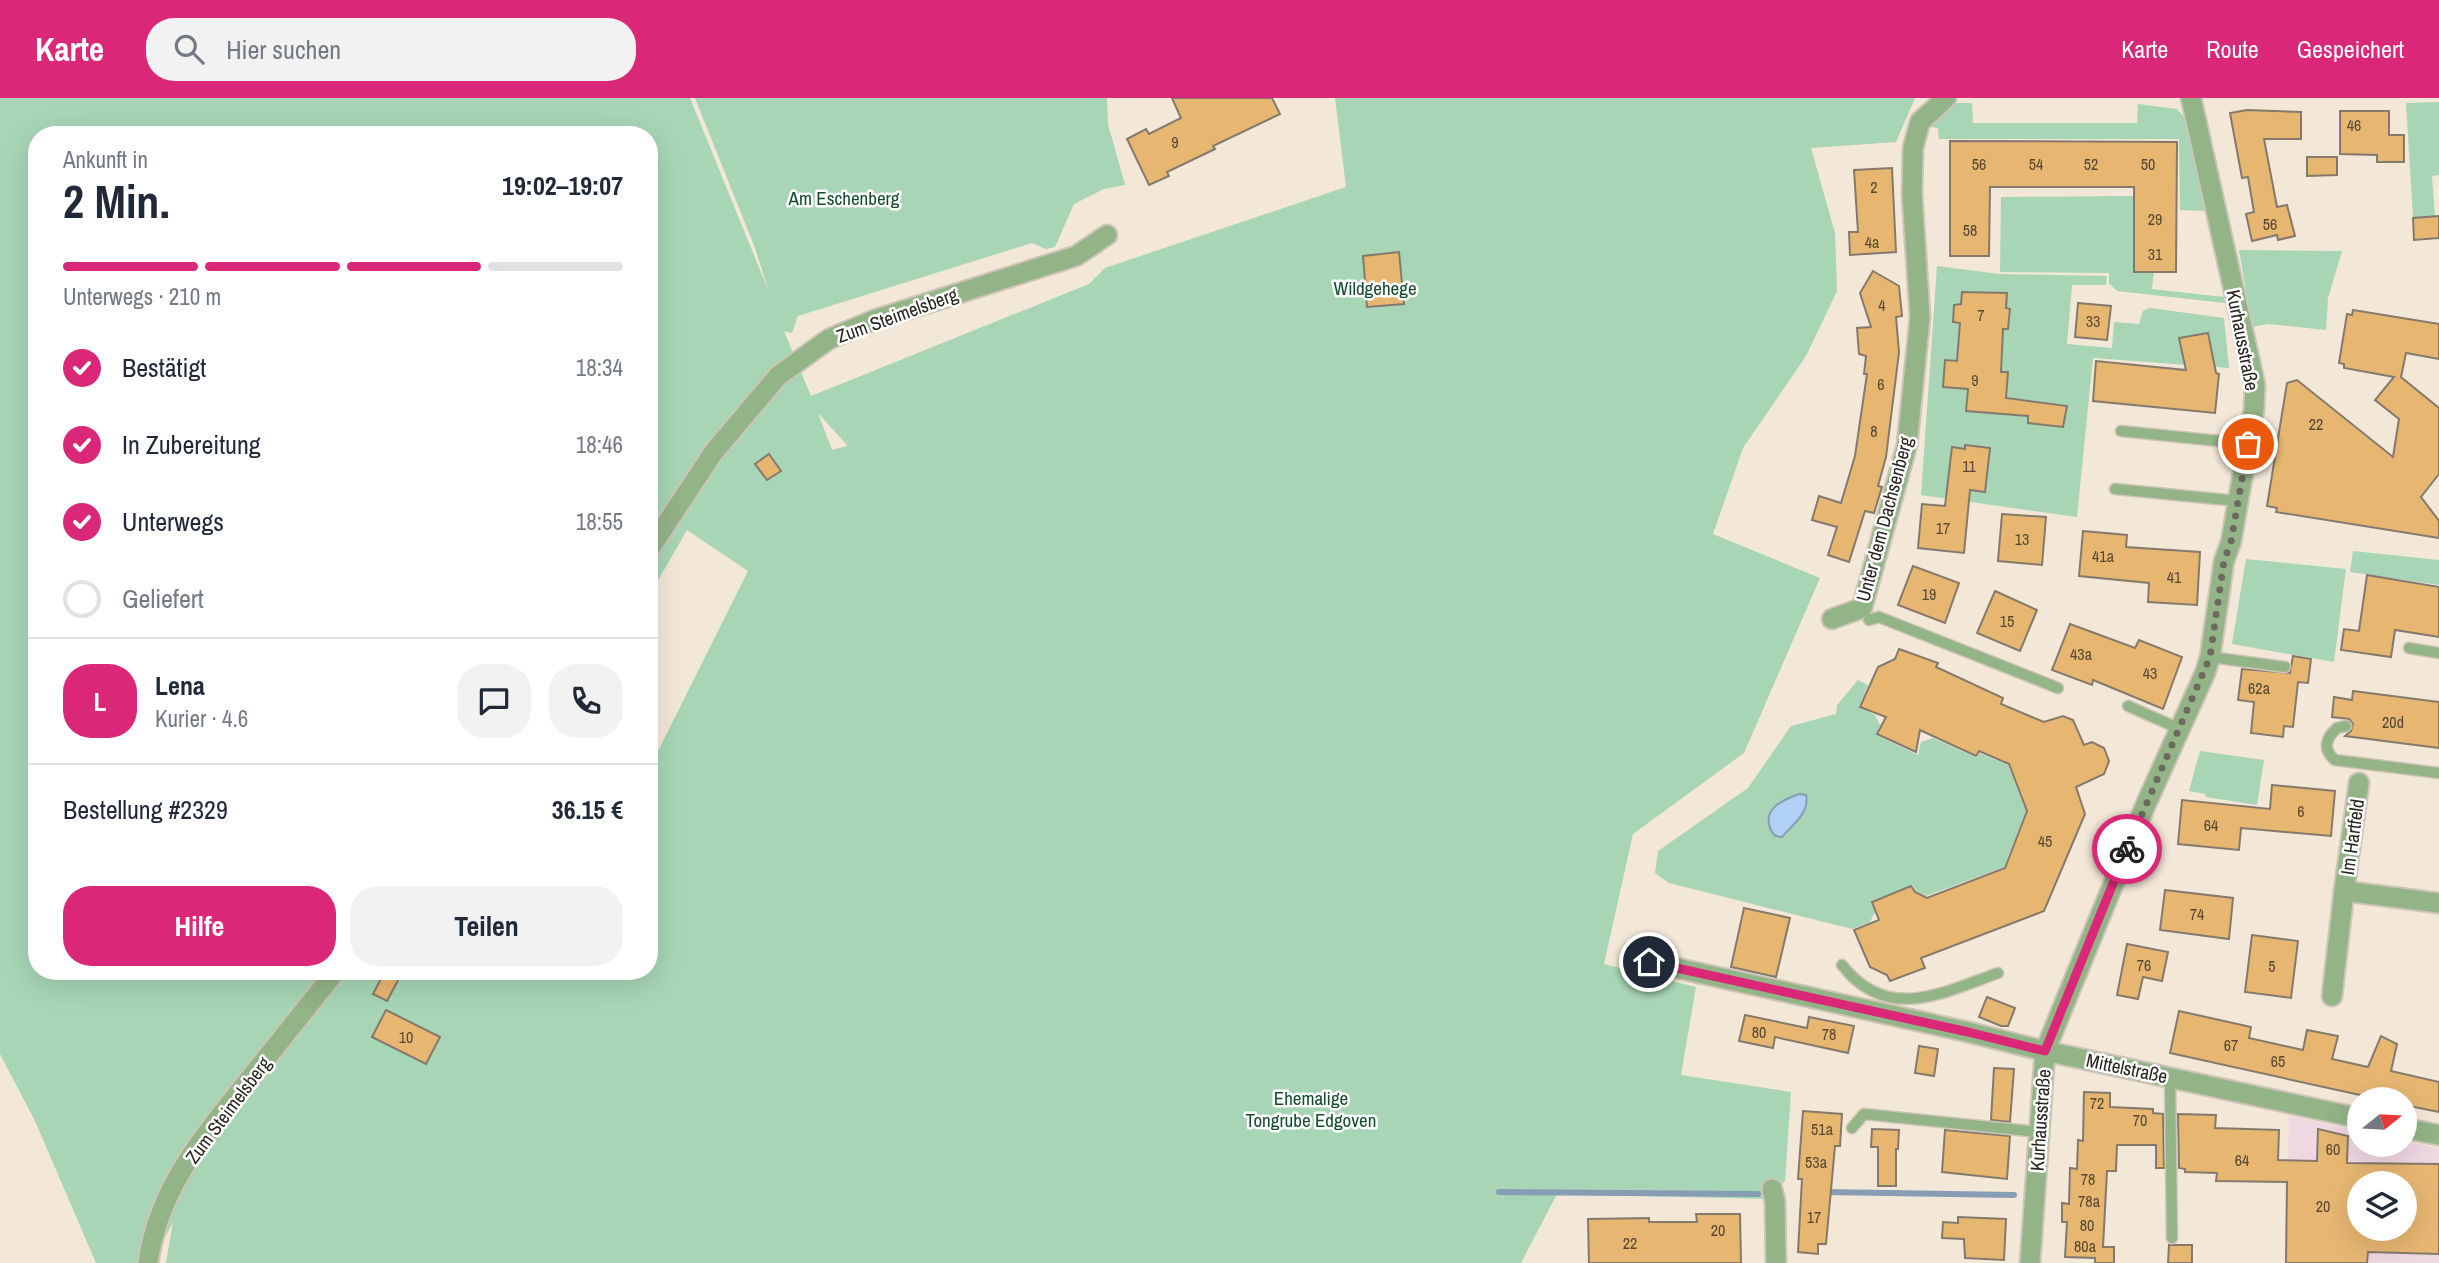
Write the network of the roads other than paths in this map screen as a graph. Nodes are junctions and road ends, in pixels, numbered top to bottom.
1 (1946, 98) edge
2 (2191, 98) edge
3 (1107, 235) dead end
4 (2121, 431) dead end
5 (2248, 444) junction
6 (2115, 489) dead end
7 (2239, 501) junction
8 (658, 536) edge
9 (1832, 619) dead end
10 (1868, 620) dead end
11 (2409, 648) dead end
12 (2439, 653) edge
13 (2210, 657) junction
14 (2286, 667) dead end
15 (2058, 688) dead end
16 (2128, 706) dead end
17 (2346, 726) dead end
18 (2180, 729) junction
19 (2439, 773) edge
20 (2359, 783) dead end
21 (2344, 891) junction
22 (2439, 903) edge
23 (1649, 962) dead end
24 (1842, 965) dead end
25 (1998, 972) dead end
26 (328, 980) edge
27 (2332, 996) dead end
28 (2045, 1051) junction
29 (2170, 1077) junction
30 (2347, 1115) edge
31 (1852, 1128) dead end
32 (2417, 1131) edge
33 (2039, 1132) junction
34 (2439, 1135) edge
35 (1773, 1195) dead end
36 (2172, 1238) dead end
37 (148, 1263) edge
38 (1776, 1263) edge
39 (2030, 1263) edge

1 - 9 street, Unter dem Dachsenberg
2 - 5 street, Kurhausstraße
3 - 8 street, Zum Steimelsberg
4 - 5 lane
5 - 7 street, Kurhausstraße
6 - 7 lane
7 - 13 street, Kurhausstraße
10 - 15 lane
11 - 12 lane
13 - 14 lane
13 - 18 street, Kurhausstraße
16 - 18 lane
17 - 19 lane
18 - 28 street, Kurhausstraße
20 - 21 street, Im Hartfeld
21 - 22 street, Im Hartfeld
21 - 27 street, Im Hartfeld
23 - 28 street, Mittelstraße
24 - 25 lane
26 - 37 street, Zum Steimelsberg
28 - 29 street, Mittelstraße
28 - 33 street, Kurhausstraße
29 - 30 street, Mittelstraße
29 - 36 lane
31 - 33 lane
32 - 34 street
33 - 39 street, Kurhausstraße
35 - 38 street

